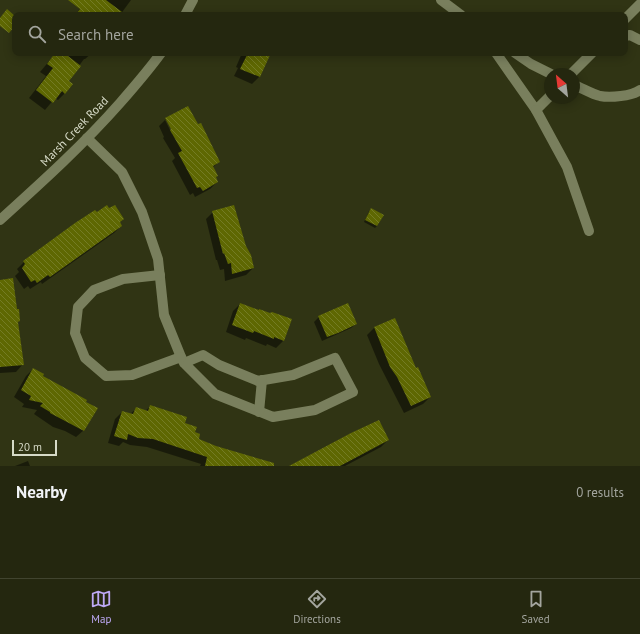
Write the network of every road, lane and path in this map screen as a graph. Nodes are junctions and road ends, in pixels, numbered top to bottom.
1 (193, 0) edge
2 (441, 0) edge
3 (640, 4) edge
4 (187, 12) edge
5 (457, 12) edge
6 (628, 16) edge
7 (628, 35) edge
8 (640, 40) edge
9 (159, 56) edge
10 (498, 56) edge
11 (519, 56) edge
12 (589, 56) edge
13 (577, 68) edge
14 (544, 70) edge
15 (580, 88) edge
16 (640, 90) edge
17 (544, 102) edge
18 (536, 110) junction
19 (87, 138) junction
20 (0, 220) edge
21 (589, 231) dead end
22 (160, 275) junction
23 (182, 360) junction
24 (262, 380) junction
25 (259, 412) junction

1 - 4 street
2 - 5 street
3 - 6 street
7 - 8 street
9 - 19 street, Marsh Creek Road
10 - 18 street
11 - 14 street
12 - 13 street
15 - 16 street
17 - 18 street
18 - 21 street
19 - 20 street, Marsh Creek Road
19 - 22 street
22 - 23 street
22 - 23 street
23 - 24 street
23 - 25 street
24 - 25 street
24 - 25 street

